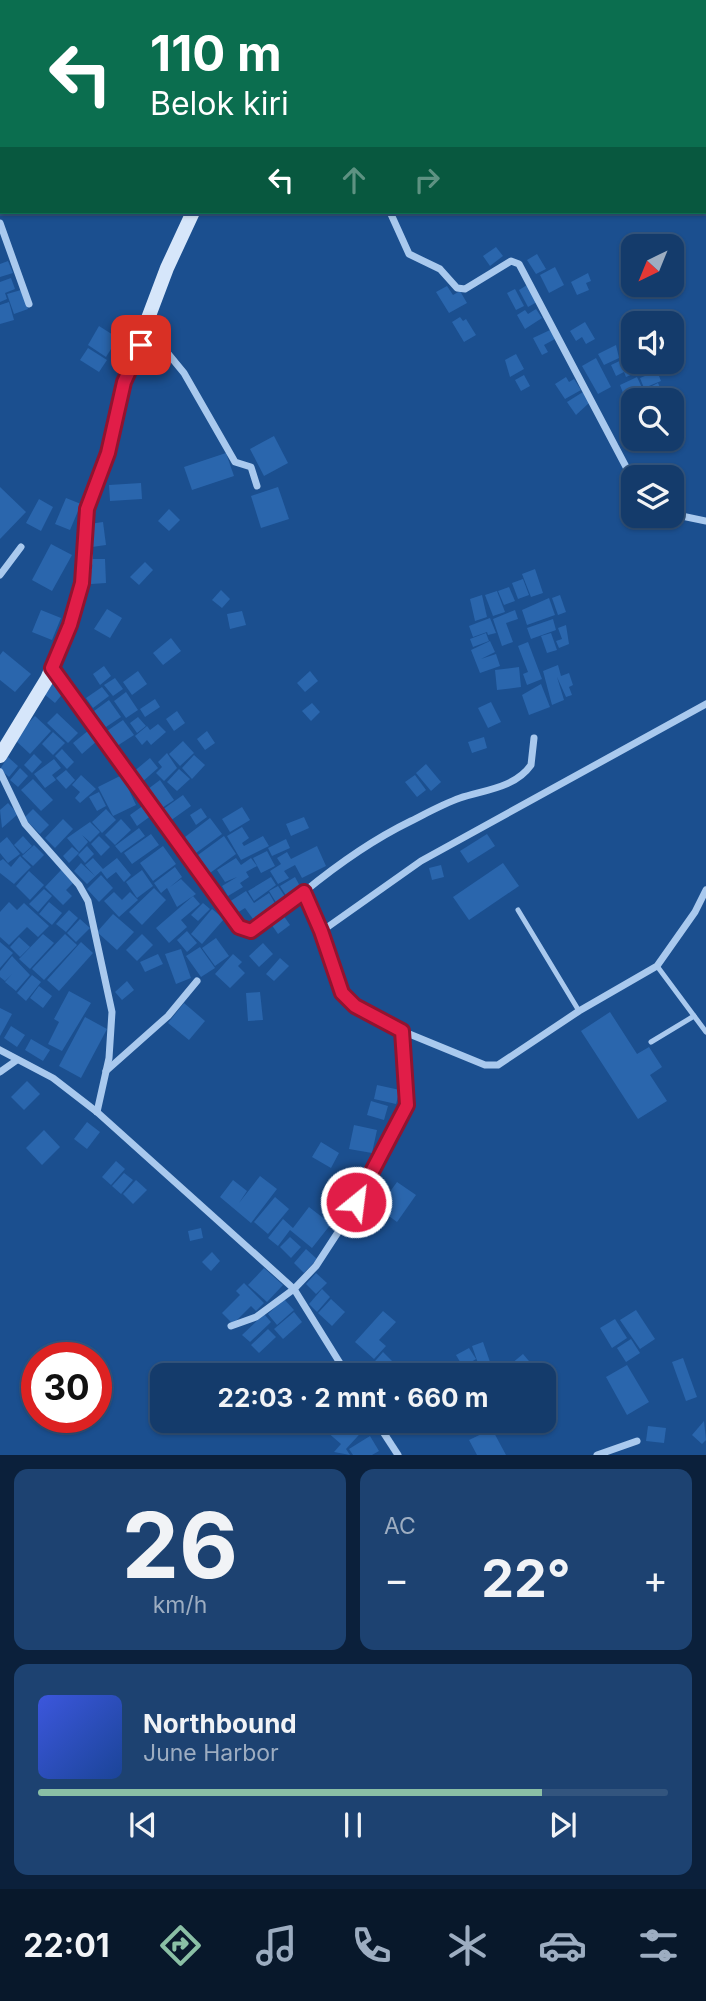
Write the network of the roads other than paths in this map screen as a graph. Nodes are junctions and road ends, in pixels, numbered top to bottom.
1 (192, 214) edge
2 (391, 214) edge
3 (1, 228) edge
4 (29, 304) dead end
5 (147, 328) junction
6 (625, 465) edge
7 (257, 486) dead end
8 (684, 516) edge
9 (706, 521) edge
10 (21, 547) dead end
11 (0, 575) edge
12 (52, 668) junction
13 (706, 704) edge
14 (534, 738) dead end
15 (2, 746) edge
16 (0, 772) edge
17 (706, 890) edge
18 (304, 892) junction
19 (518, 910) dead end
20 (321, 931) junction
21 (657, 966) junction
22 (197, 981) dead end
23 (579, 1011) junction
24 (694, 1016) junction
25 (402, 1031) junction
26 (706, 1032) edge
27 (651, 1042) dead end
28 (0, 1051) edge
29 (17, 1060) junction
30 (0, 1072) edge
31 (106, 1072) junction
32 (97, 1112) junction
33 (295, 1289) junction
34 (231, 1326) dead end
35 (340, 1363) edge
36 (384, 1433) edge
37 (637, 1441) dead end
38 (398, 1455) edge
39 (597, 1455) edge

1 - 5 street
2 - 6 street
3 - 4 street
5 - 7 street
5 - 12 street
8 - 9 street
10 - 11 street
12 - 15 street
12 - 18 street
13 - 20 street
14 - 18 street
16 - 31 street
17 - 21 street
18 - 20 street
19 - 23 lane
20 - 25 street
21 - 23 street
21 - 24 lane
22 - 31 street
23 - 25 street
24 - 26 lane
24 - 27 lane
25 - 33 street
28 - 29 street
29 - 30 street
29 - 32 street
31 - 32 street
32 - 33 street
33 - 34 street
33 - 35 street
36 - 38 street
37 - 39 street

